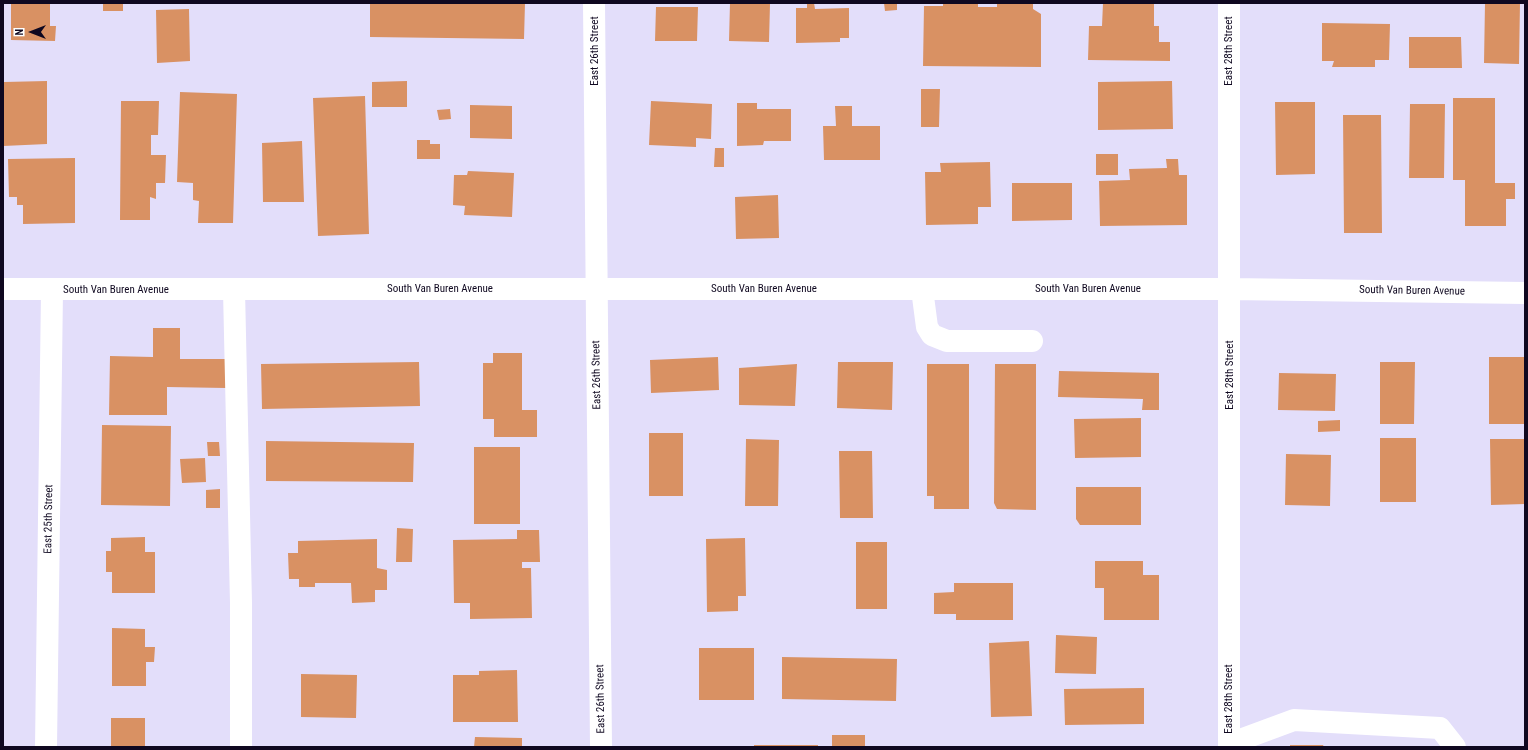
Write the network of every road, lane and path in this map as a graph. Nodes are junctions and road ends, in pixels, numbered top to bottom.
1 (594, 3) edge
2 (1229, 3) edge
3 (3, 289) edge
4 (596, 289) junction
5 (922, 289) junction
6 (1230, 289) junction
7 (52, 290) junction
8 (234, 290) junction
9 (1525, 293) edge
10 (1032, 341) dead end
11 (1229, 745) edge
12 (46, 747) edge
13 (241, 747) edge
14 (601, 747) edge
15 (1455, 747) edge

1 - 4 street, East 26th Street
2 - 6 street, East 28th Street
3 - 7 street, South Van Buren Avenue
4 - 5 street, South Van Buren Avenue
4 - 8 street, South Van Buren Avenue
4 - 14 street, East 26th Street
5 - 6 street, South Van Buren Avenue
5 - 10 street
6 - 9 street, South Van Buren Avenue
6 - 11 street, East 28th Street
7 - 8 street, South Van Buren Avenue
7 - 12 street, East 25th Street
8 - 13 street
11 - 15 street

